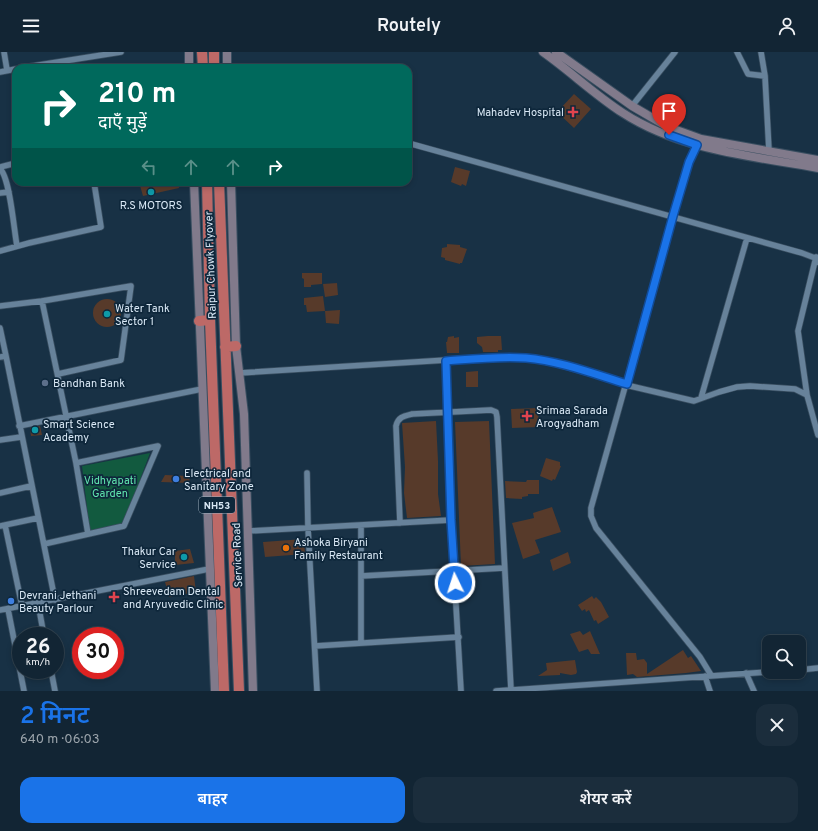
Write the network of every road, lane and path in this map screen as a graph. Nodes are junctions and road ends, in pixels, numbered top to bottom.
1 (4, 52) edge
2 (121, 52) edge
3 (189, 52) edge
4 (202, 52) edge
5 (214, 52) edge
6 (227, 52) edge
7 (543, 52) edge
8 (556, 52) edge
9 (675, 52) edge
10 (737, 52) edge
11 (761, 52) edge
12 (113, 53) edge
13 (45, 64) edge
14 (189, 64) edge
15 (203, 64) edge
16 (214, 64) edge
17 (227, 64) edge
18 (12, 69) edge
19 (7, 70) junction
20 (0, 71) edge
21 (765, 76) junction
22 (632, 106) junction
23 (412, 144) edge
24 (697, 145) junction
25 (769, 151) junction
26 (818, 160) edge
27 (12, 164) edge
28 (0, 168) edge
29 (818, 168) edge
30 (95, 186) edge
31 (194, 186) edge
32 (207, 186) edge
33 (219, 186) edge
34 (231, 186) edge
35 (9, 192) junction
36 (0, 193) edge
37 (673, 216) junction
38 (747, 238) junction
39 (17, 246) junction
40 (0, 251) edge
41 (817, 258) edge
42 (42, 301) junction
43 (0, 306) edge
44 (210, 320) junction
45 (199, 321) junction
46 (0, 328) edge
47 (236, 346) junction
48 (225, 347) junction
49 (3, 356) edge
50 (446, 361) junction
51 (239, 373) junction
52 (58, 374) junction
53 (626, 384) junction
54 (202, 389) junction
55 (807, 395) junction
56 (701, 398) junction
57 (448, 411) junction
58 (66, 416) junction
59 (19, 426) junction
60 (818, 435) edge
61 (21, 437) junction
62 (0, 440) edge
63 (76, 463) junction
64 (307, 473) dead end
65 (31, 486) junction
66 (0, 493) edge
67 (38, 518) junction
68 (451, 520) junction
69 (400, 523) junction
70 (361, 525) junction
71 (2, 526) edge
72 (308, 528) junction
73 (248, 531) junction
74 (88, 534) junction
75 (44, 544) junction
76 (504, 568) junction
77 (209, 570) junction
78 (454, 570) junction
79 (361, 576) junction
80 (55, 600) junction
81 (38, 603) junction
82 (22, 606) junction
83 (8, 608) junction
84 (0, 610) edge
85 (42, 627) edge
86 (459, 637) junction
87 (361, 643) junction
88 (315, 646) junction
89 (818, 668) edge
90 (806, 669) edge
91 (762, 672) edge
92 (746, 673) junction
93 (708, 676) junction
94 (53, 679) edge
95 (511, 690) junction
96 (24, 691) edge
97 (55, 691) edge
98 (214, 691) edge
99 (224, 691) edge
100 (239, 691) edge
101 (253, 691) edge
102 (317, 691) edge
103 (461, 691) edge
104 (496, 691) edge
105 (710, 691) edge
106 (754, 691) edge

1 - 19 street
2 - 12 street
3 - 14 street
4 - 15 highway
5 - 16 highway
6 - 17 street
7 - 24 street
8 - 22 street
9 - 22 street
10 - 21 street
11 - 21 street
12 - 13 street
18 - 19 street
19 - 20 street
21 - 25 street
22 - 25 street
23 - 37 street
24 - 29 street
24 - 37 street
25 - 26 street
27 - 28 street
28 - 35 street
30 - 39 street
31 - 45 street
32 - 44 highway, Raipur Chowk Flyover / NH53
33 - 48 highway, Raipur Chowk Flyover / NH53
34 - 47 street, Service Road
35 - 36 street
35 - 39 street
37 - 38 street
37 - 53 street
38 - 41 street
38 - 56 street
39 - 40 street
41 - 55 street
42 - 43 street
42 - 52 street
42 - 52 street
44 - 45 highway
44 - 99 highway, NH53
45 - 54 street
46 - 49 street
47 - 48 highway
47 - 51 street, Service Road
48 - 100 highway, NH53
49 - 59 street
50 - 51 street
50 - 53 street
50 - 57 street
51 - 73 street, Service Road
52 - 58 street
53 - 56 street
53 - 93 street
54 - 58 street
54 - 77 street
55 - 56 street
55 - 60 street
57 - 68 street
57 - 69 street
57 - 76 street
58 - 59 street
58 - 63 street
59 - 61 street
61 - 62 street
61 - 65 street
63 - 74 street
63 - 74 street
64 - 72 street
65 - 66 street
65 - 67 street
67 - 71 street
67 - 75 street
68 - 69 street
68 - 78 street
69 - 70 street
70 - 72 street
70 - 79 street
71 - 82 street
72 - 73 street
72 - 88 street
73 - 101 street, Service Road
74 - 75 street
75 - 80 street
76 - 78 street
76 - 95 street
77 - 80 street
77 - 98 street
78 - 79 street
78 - 86 street
79 - 87 street
80 - 81 street
81 - 82 street
81 - 85 street
82 - 83 street
83 - 84 street
83 - 96 street
86 - 87 street
86 - 103 street
87 - 88 street
88 - 102 street
89 - 90 street
91 - 92 street
92 - 93 street
92 - 106 street
93 - 95 street
93 - 105 street
94 - 97 street
95 - 104 street

